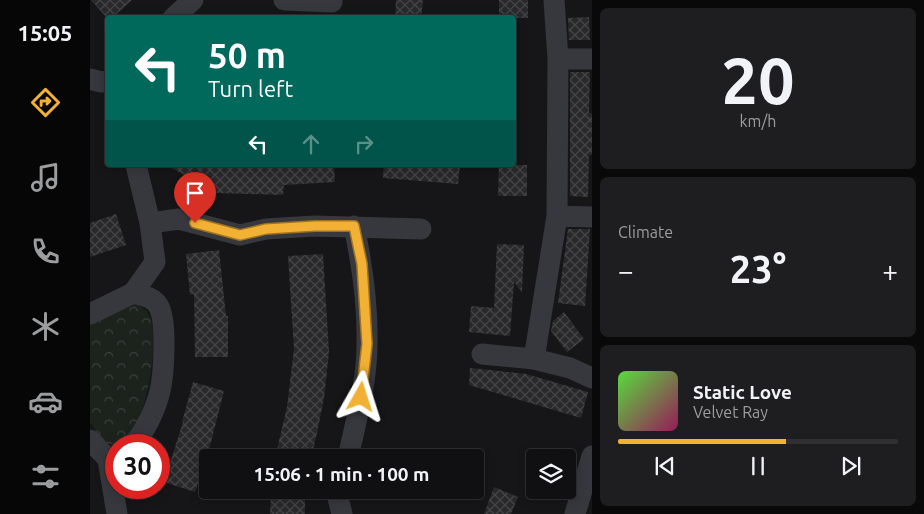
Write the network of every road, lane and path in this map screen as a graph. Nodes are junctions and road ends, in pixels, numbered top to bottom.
1 (193, 0) edge
2 (284, 0) edge
3 (554, 0) edge
4 (335, 7) edge
5 (176, 15) edge
6 (558, 59) junction
7 (592, 59) edge
8 (90, 79) edge
9 (105, 81) edge
10 (136, 167) edge
11 (557, 216) junction
12 (592, 217) edge
13 (150, 223) junction
14 (354, 226) junction
15 (421, 228) dead end
16 (133, 293) junction
17 (90, 314) edge
18 (482, 354) dead end
19 (534, 359) junction
20 (592, 378) edge
21 (142, 434) edge
22 (90, 440) edge
23 (350, 449) edge
24 (105, 452) edge
25 (592, 456) edge
26 (116, 499) edge
27 (338, 499) edge
28 (117, 514) edge
29 (342, 514) edge
30 (575, 514) edge

1 - 5 street
2 - 4 street
3 - 6 street
6 - 7 street
6 - 11 street
8 - 9 street
10 - 13 street
11 - 12 street
11 - 19 street
13 - 14 street
13 - 16 street
14 - 15 street
14 - 23 street
16 - 17 street
16 - 21 street
18 - 19 street
19 - 20 street
22 - 24 street
25 - 30 street
26 - 28 street
27 - 29 street

